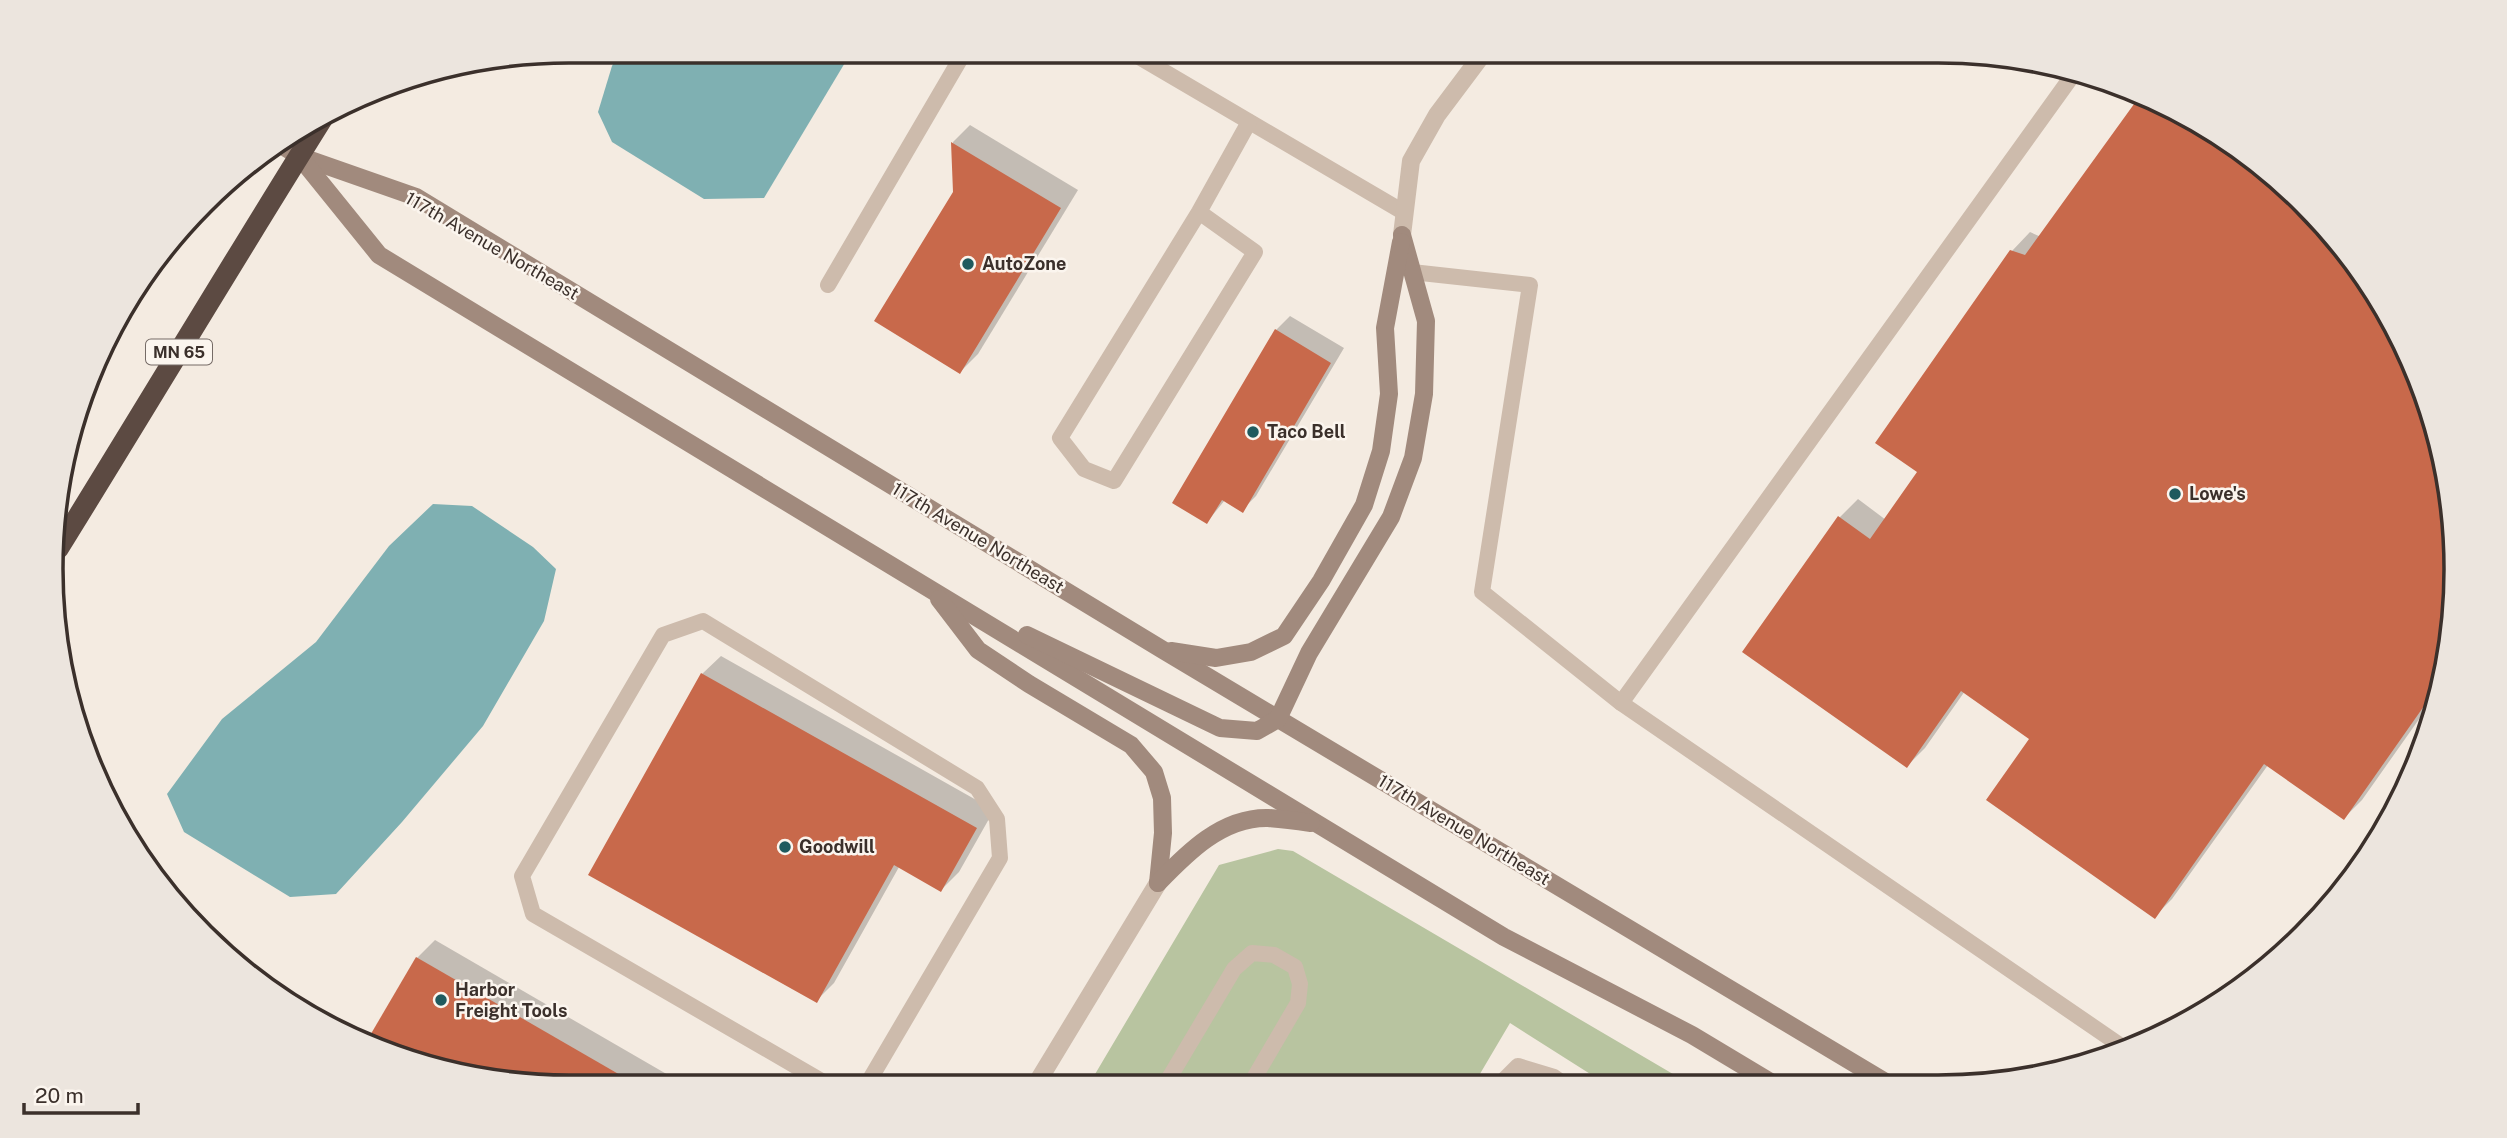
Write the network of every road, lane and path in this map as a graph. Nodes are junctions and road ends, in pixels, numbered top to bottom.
1 (958, 63) edge
2 (1149, 63) edge
3 (1476, 63) edge
4 (2069, 80) edge
5 (1249, 122) junction
6 (314, 132) edge
7 (287, 149) edge
8 (299, 156) junction
9 (1199, 212) junction
10 (1405, 214) junction
11 (1402, 235) junction
12 (1412, 272) junction
13 (828, 285) dead end
14 (64, 539) edge
15 (931, 589) junction
16 (1163, 650) junction
17 (1621, 703) junction
18 (1278, 719) junction
19 (1318, 824) junction
20 (1158, 883) junction
21 (2116, 1042) edge
22 (811, 1075) edge
23 (872, 1075) edge
24 (1042, 1075) edge
25 (1171, 1075) edge
26 (1256, 1075) edge
27 (1509, 1075) edge
28 (1547, 1075) edge
29 (1759, 1075) edge
30 (1874, 1075) edge

1 - 13 lane
2 - 5 lane
3 - 10 street
4 - 17 lane
5 - 9 lane
5 - 10 lane
6 - 8 highway, MN 65
7 - 8 street
8 - 14 highway, MN 65
8 - 15 street
8 - 16 street, 117th Avenue Northeast
9 - 9 lane
10 - 11 street
11 - 12 street
11 - 16 street
12 - 17 lane
12 - 18 street
15 - 18 street
15 - 19 street
15 - 20 street
16 - 18 street, 117th Avenue Northeast
17 - 21 lane
18 - 30 street, 117th Avenue Northeast
19 - 20 street
19 - 29 street
20 - 24 street
22 - 23 lane
25 - 26 lane
27 - 28 lane

